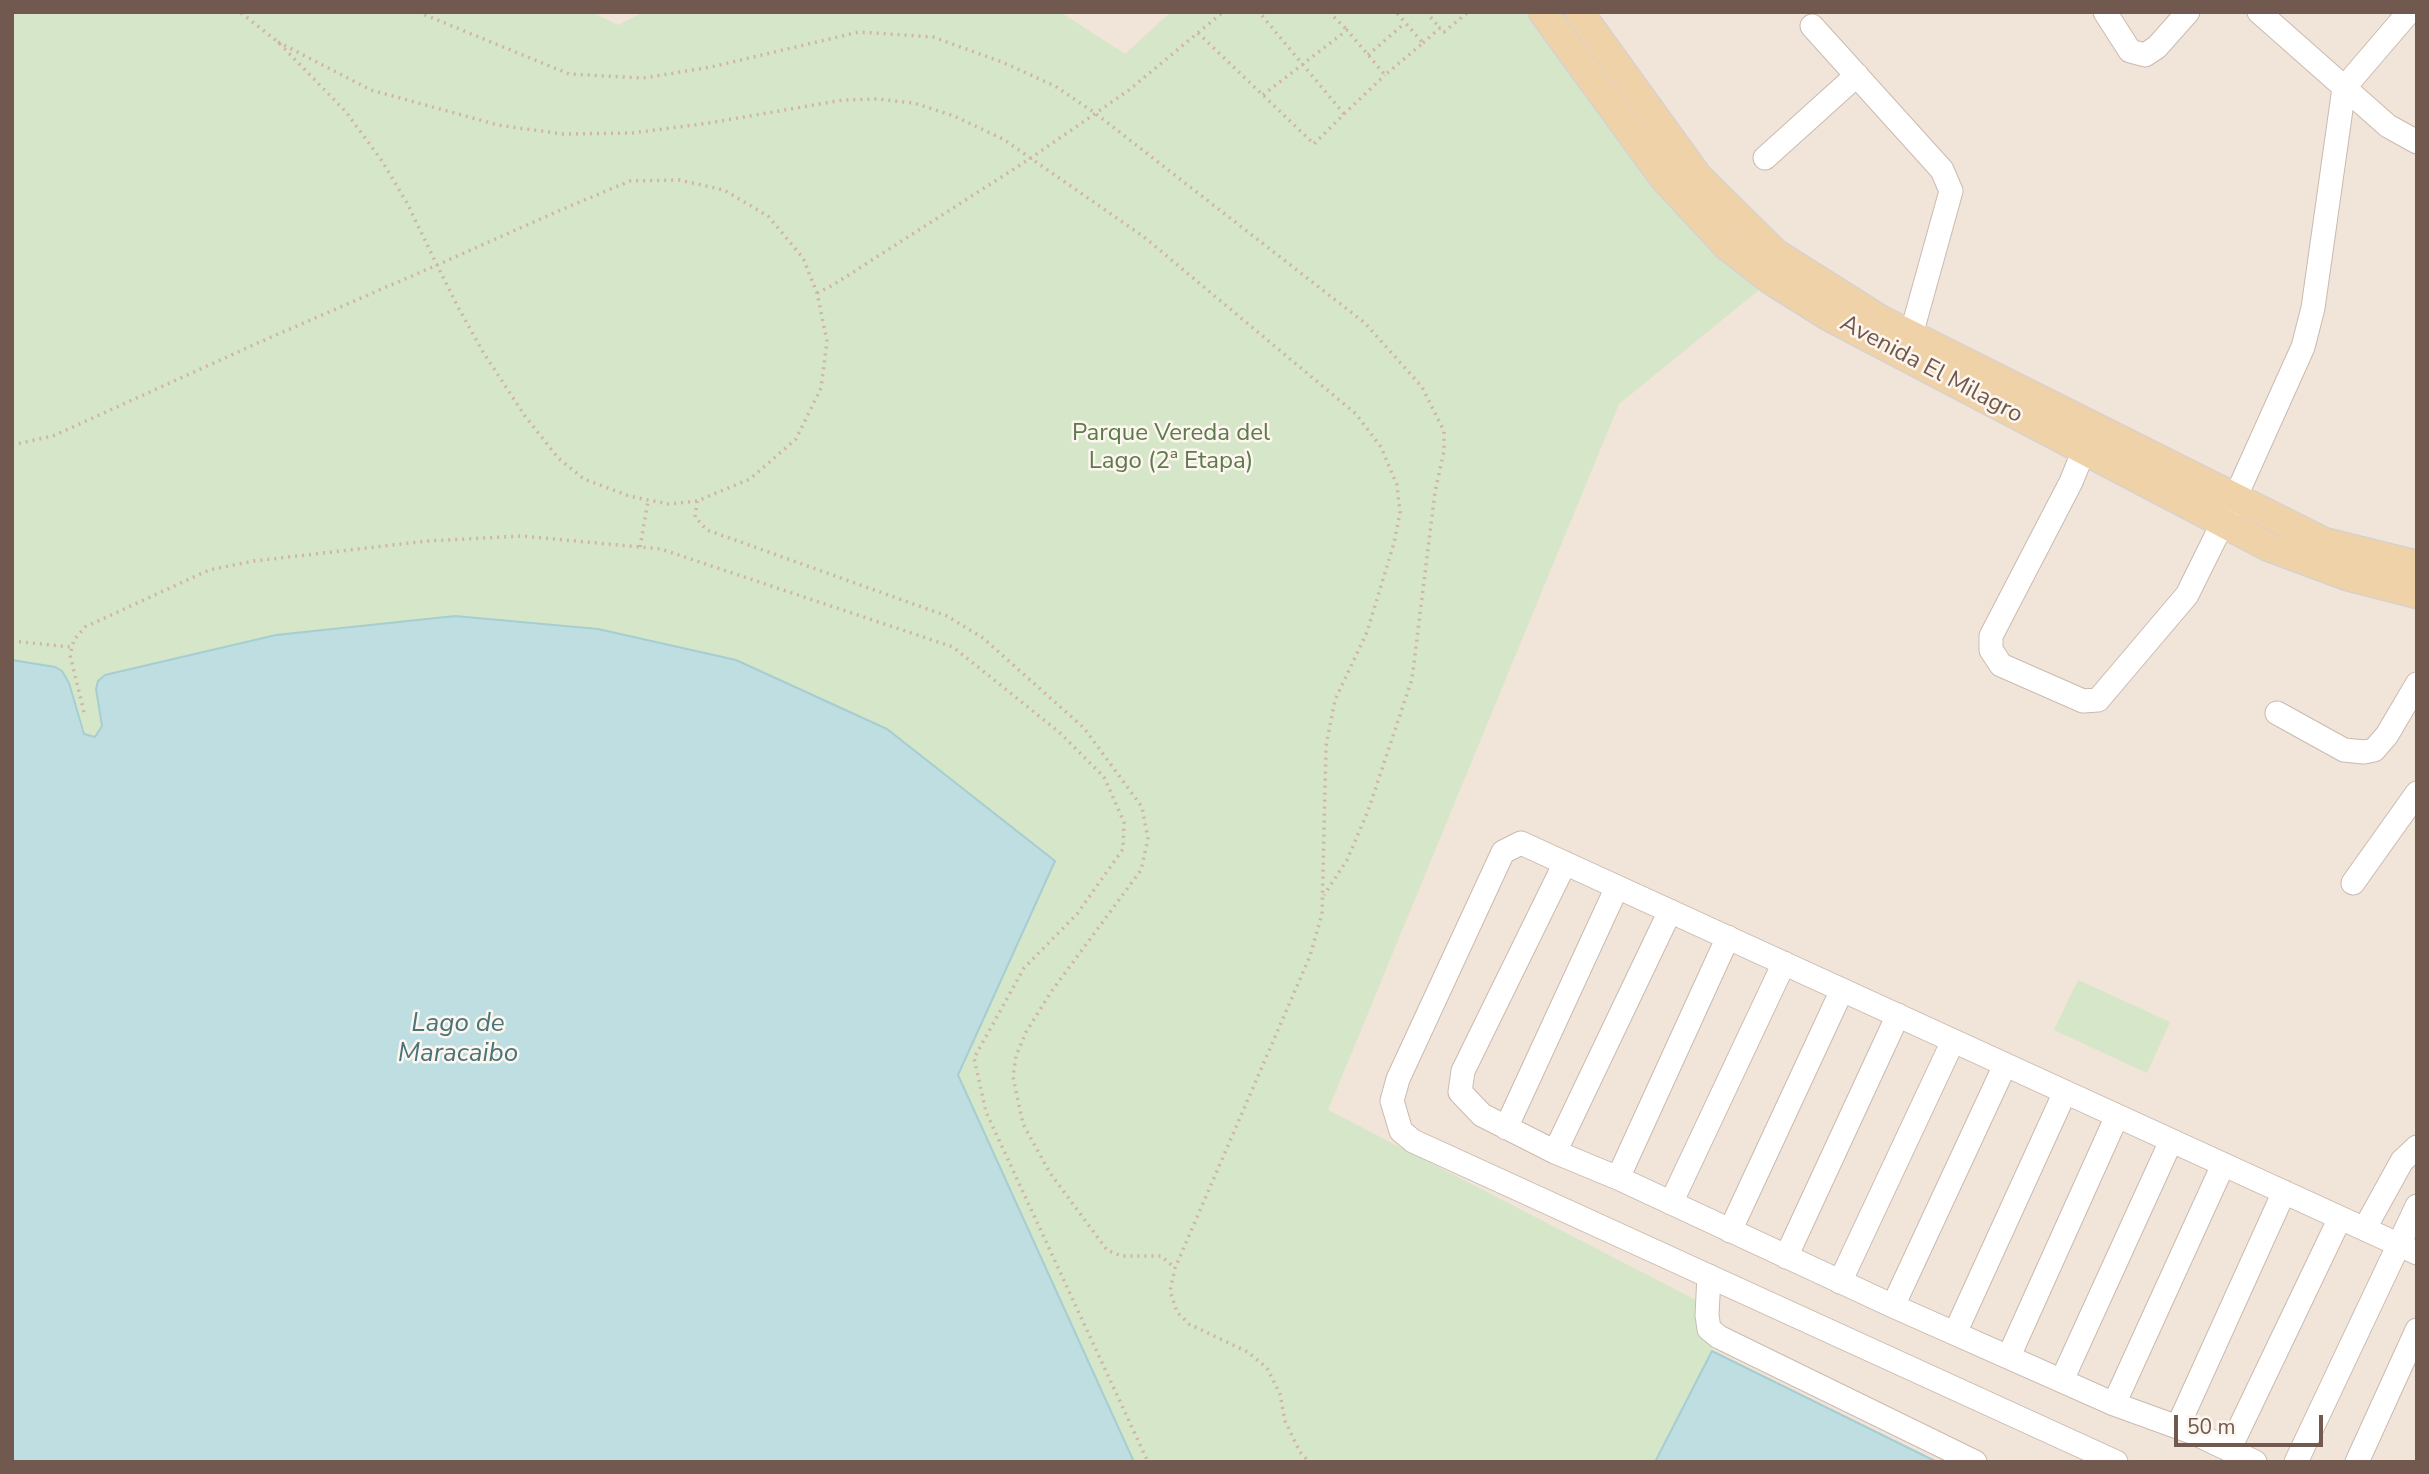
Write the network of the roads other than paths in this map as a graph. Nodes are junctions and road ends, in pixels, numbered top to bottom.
1 (1543, 12) edge
2 (1578, 12) edge
3 (2105, 12) edge
4 (2188, 12) edge
5 (2259, 12) edge
6 (2409, 12) edge
7 (1812, 26) dead end
8 (1857, 75) junction
9 (2344, 88) junction
10 (2417, 142) edge
11 (1765, 158) dead end
12 (1911, 335) junction
13 (2084, 450) junction
14 (2236, 496) junction
15 (2222, 524) junction
16 (2417, 565) edge
17 (2417, 594) edge
18 (2417, 684) edge
19 (2277, 713) dead end
20 (2417, 793) edge
21 (1565, 863) junction
22 (2353, 883) dead end
23 (1618, 887) junction
24 (1670, 911) junction
25 (1728, 937) junction
26 (1784, 963) junction
27 (1842, 990) junction
28 (1898, 1015) junction
29 (1953, 1041) junction
30 (2005, 1065) junction
31 (2065, 1092) junction
32 (2117, 1116) junction
33 (1506, 1128) junction
34 (2171, 1141) junction
35 (2417, 1147) edge
36 (1555, 1152) junction
37 (2223, 1165) junction
38 (1618, 1178) junction
39 (2284, 1192) junction
40 (1671, 1203) junction
41 (2417, 1206) edge
42 (2340, 1218) junction
43 (2365, 1228) junction
44 (1730, 1231) junction
45 (2408, 1249) edge
46 (1786, 1257) junction
47 (1709, 1276) junction
48 (1840, 1282) junction
49 (1893, 1306) junction
50 (2417, 1330) edge
51 (1955, 1333) junction
52 (2008, 1356) junction
53 (2062, 1380) junction
54 (2115, 1404) junction
55 (2178, 1426) junction
56 (2229, 1450) junction
57 (1975, 1462) edge
58 (2116, 1462) edge
59 (2255, 1462) edge
60 (2296, 1462) edge
61 (2357, 1462) edge

1 - 13 main road, Avenida El Milagro
2 - 12 main road, Avenida El Milagro
3 - 4 street
5 - 9 street
6 - 9 street
7 - 8 street
8 - 11 street
8 - 12 street
9 - 10 street
9 - 14 street
12 - 14 main road, Avenida El Milagro
13 - 15 main road, Avenida El Milagro
13 - 15 street
14 - 15 street
14 - 16 main road, Avenida El Milagro
15 - 17 main road, Avenida El Milagro
18 - 19 street
20 - 22 street
21 - 23 street
21 - 33 street
21 - 47 street
23 - 24 street
23 - 33 street
24 - 25 street
24 - 36 street
25 - 26 street
25 - 38 street
26 - 27 street
26 - 40 street
27 - 28 street
27 - 44 street
28 - 29 street
28 - 46 street
29 - 30 street
29 - 48 street
30 - 31 street
30 - 49 street
31 - 32 street
31 - 51 street
32 - 34 street
32 - 52 street
33 - 36 street
34 - 37 street
34 - 53 street
35 - 43 street
36 - 38 street
37 - 39 street
37 - 54 street
38 - 40 street
39 - 42 street
39 - 55 street
40 - 44 street
41 - 45 street
42 - 43 street
42 - 56 street
43 - 45 street
44 - 46 street
45 - 60 street
46 - 48 street
47 - 57 street
47 - 58 street
48 - 49 street
49 - 51 street
50 - 61 street
51 - 52 street
52 - 53 street
53 - 54 street
54 - 55 street
55 - 56 street
56 - 59 street

